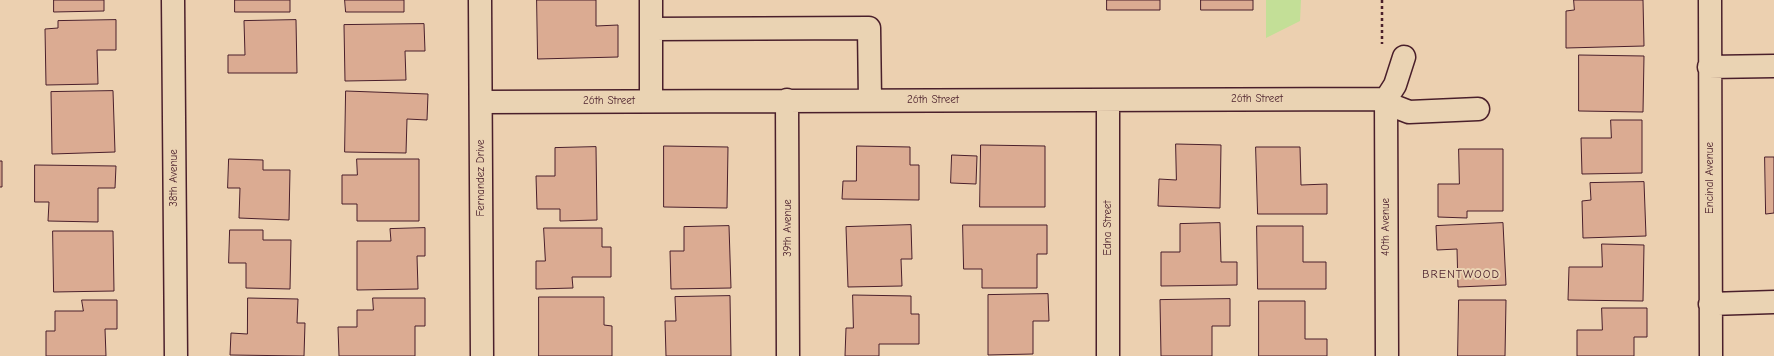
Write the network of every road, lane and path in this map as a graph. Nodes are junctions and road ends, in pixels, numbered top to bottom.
1 (173, 0) edge
2 (480, 0) edge
3 (651, 0) edge
4 (1382, 0) edge
5 (1710, 0) edge
6 (651, 29) junction
7 (1382, 45) dead end
8 (1404, 58) dead end
9 (1774, 66) edge
10 (1710, 67) junction
11 (787, 100) junction
12 (870, 100) junction
13 (1108, 100) junction
14 (651, 101) junction
15 (1386, 101) junction
16 (480, 102) junction
17 (1478, 109) dead end
18 (1774, 302) edge
19 (1710, 304) junction
20 (176, 356) edge
21 (482, 356) edge
22 (788, 356) edge
23 (1108, 356) edge
24 (1387, 356) edge
25 (1711, 356) edge

1 - 20 street, 38th Avenue
2 - 16 street, Fernandez Drive
3 - 6 street
4 - 7 path
5 - 10 street, Encinal Avenue
6 - 12 street
6 - 14 street
8 - 15 street
9 - 10 street
10 - 19 street, Encinal Avenue
11 - 12 street, 26th Street
11 - 14 street, 26th Street
11 - 22 street, 39th Avenue
12 - 13 street, 26th Street
13 - 15 street, 26th Street
13 - 23 street, Edna Street
14 - 16 street, 26th Street
15 - 17 street
15 - 24 street, 40th Avenue
16 - 21 street, Fernandez Drive
18 - 19 street
19 - 25 street, Encinal Avenue

